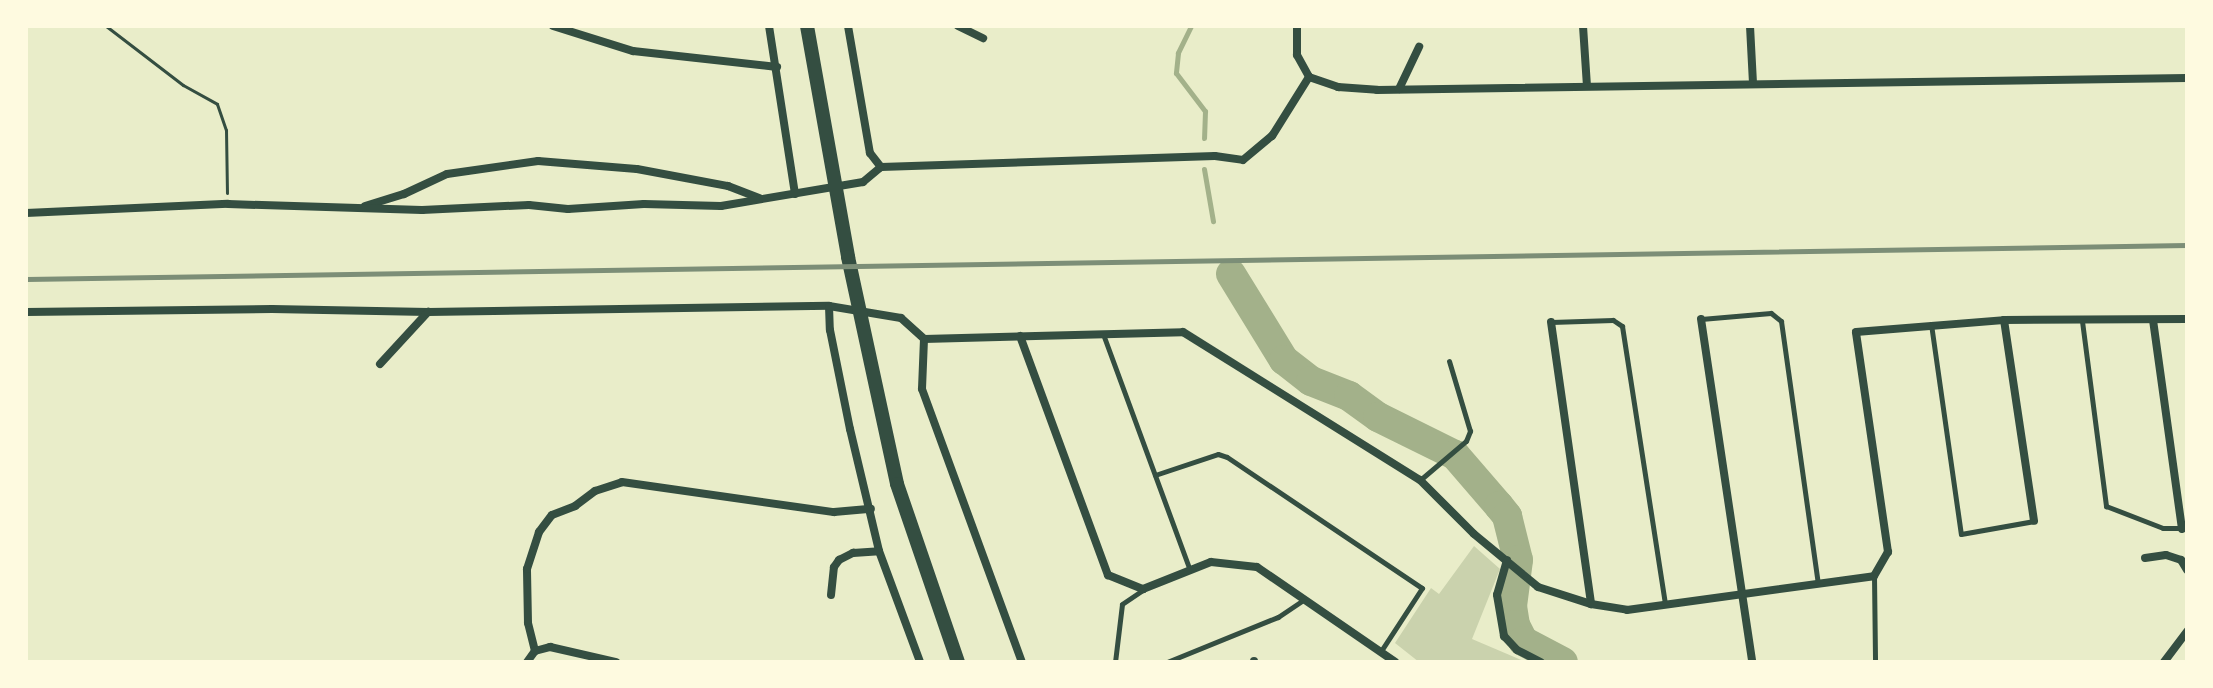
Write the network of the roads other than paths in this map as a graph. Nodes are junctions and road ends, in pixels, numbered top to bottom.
1 (553, 26) edge
2 (769, 26) edge
3 (807, 26) edge
4 (848, 26) edge
5 (958, 26) edge
6 (1297, 26) edge
7 (1583, 26) edge
8 (1750, 26) edge
9 (983, 38) dead end
10 (1419, 47) dead end
11 (777, 67) junction
12 (1309, 77) junction
13 (2187, 78) edge
14 (1753, 83) junction
15 (1587, 86) junction
16 (1399, 89) junction
17 (881, 167) junction
18 (795, 194) junction
19 (761, 198) junction
20 (358, 208) junction
21 (26, 213) edge
22 (829, 306) junction
23 (26, 312) edge
24 (428, 312) junction
25 (1701, 319) joint
26 (2187, 319) edge
27 (2004, 320) junction
28 (2153, 320) junction
29 (2082, 321) junction
30 (1551, 322) joint
31 (1931, 323) junction
32 (1103, 334) junction
33 (1020, 336) junction
34 (924, 339) junction
35 (1449, 361) dead end
36 (380, 364) dead end
37 (1155, 475) junction
38 (1420, 480) junction
39 (871, 509) junction
40 (2034, 521) joint
41 (2185, 528) edge
42 (879, 551) junction
43 (2145, 558) dead end
44 (1507, 560) junction
45 (1190, 570) junction
46 (2187, 570) edge
47 (1874, 576) junction
48 (1818, 584) junction
49 (1143, 589) junction
50 (1742, 594) junction
51 (831, 595) dead end
52 (1304, 599) junction
53 (1591, 604) junction
54 (1665, 604) junction
55 (2187, 631) edge
56 (535, 651) junction
57 (1381, 652) junction
58 (527, 662) edge
59 (616, 662) edge
60 (920, 662) edge
61 (958, 662) edge
62 (1022, 662) edge
63 (1115, 662) edge
64 (1167, 662) edge
65 (1395, 662) edge
66 (1541, 662) edge
67 (1752, 662) edge
68 (1875, 662) edge
69 (2164, 662) edge

1 - 11 street
2 - 11 street
3 - 61 street
4 - 17 street
5 - 9 street
6 - 12 street
7 - 15 street
8 - 14 street
10 - 16 street
11 - 18 street
12 - 16 street
12 - 17 street
13 - 14 street
14 - 15 street
15 - 16 street
17 - 18 street
18 - 19 street
19 - 20 street
19 - 20 street
20 - 21 street
22 - 24 street
22 - 34 street
22 - 39 street
23 - 24 street
24 - 36 street
25 - 48 lane
25 - 50 street
26 - 28 street
27 - 29 street
27 - 31 street
27 - 40 street
28 - 29 street
28 - 41 street
29 - 41 lane
30 - 53 street
30 - 54 lane
31 - 40 lane
31 - 47 street
32 - 33 street
32 - 37 lane
32 - 38 street
33 - 34 street
33 - 49 street
34 - 62 street
35 - 38 lane
37 - 45 lane
37 - 57 lane
38 - 44 street
39 - 42 street
39 - 56 street
42 - 51 street
42 - 60 street
43 - 46 street
44 - 53 street
44 - 66 street
45 - 49 street
45 - 52 street
47 - 48 street
47 - 68 lane
48 - 50 street
49 - 63 lane
50 - 54 street
50 - 67 street
52 - 57 street
52 - 64 lane
53 - 54 street
55 - 69 street
56 - 58 street
56 - 59 street
57 - 65 street

